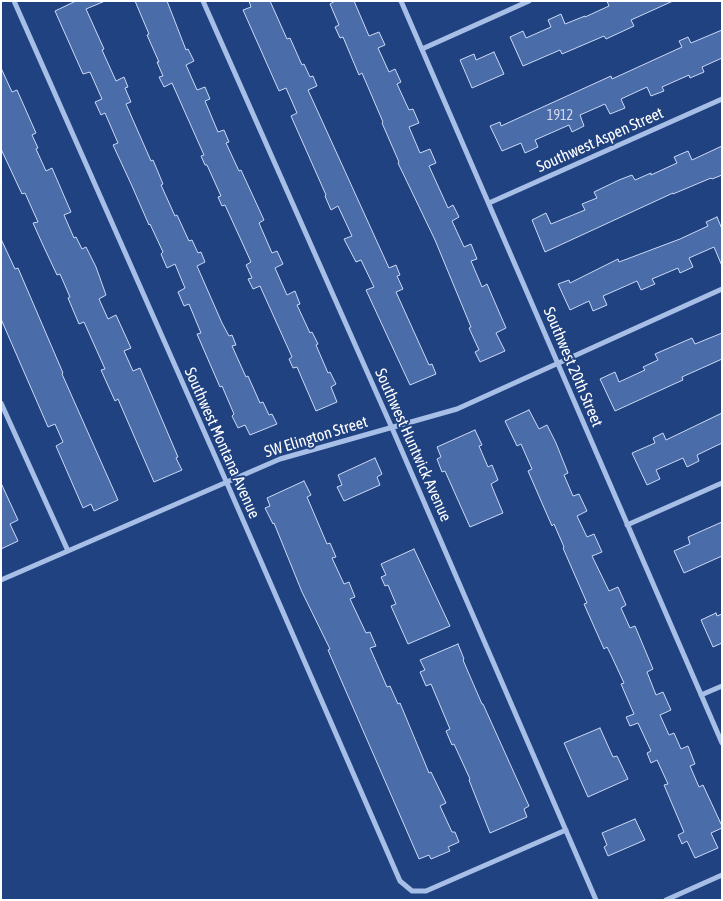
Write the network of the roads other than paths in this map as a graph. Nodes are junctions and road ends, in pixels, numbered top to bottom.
1 (14, 1) edge
2 (202, 1) edge
3 (401, 1) edge
4 (529, 1) edge
5 (422, 49) junction
6 (722, 99) edge
7 (488, 203) junction
8 (722, 289) edge
9 (558, 364) junction
10 (1, 403) edge
11 (392, 428) junction
12 (226, 482) junction
13 (722, 484) edge
14 (627, 525) junction
15 (68, 551) junction
16 (1, 580) edge
17 (722, 686) edge
18 (701, 695) junction
19 (722, 743) edge
20 (566, 830) junction
21 (722, 875) edge
22 (596, 900) edge
23 (666, 900) edge

1 - 12 street, Southwest Montana Avenue
2 - 11 street, Southwest Huntwick Avenue
3 - 5 street, Southwest 20th Street
4 - 5 street
5 - 7 street, Southwest 20th Street
6 - 7 street, Southwest Aspen Street
7 - 9 street, Southwest 20th Street
8 - 9 street, SW Elington Street
9 - 11 street, SW Elington Street
9 - 14 street, Southwest 20th Street
10 - 15 street
11 - 12 street, SW Elington Street
11 - 20 street, Southwest Huntwick Avenue
12 - 15 street, SW Elington Street
12 - 20 street, Southwest Montana Avenue
13 - 14 street
14 - 18 street, Southwest 20th Street
15 - 16 street, SW Elington Street
17 - 18 street
18 - 19 street, Southwest 20th Street
20 - 22 street, Southwest Huntwick Avenue
21 - 23 street

